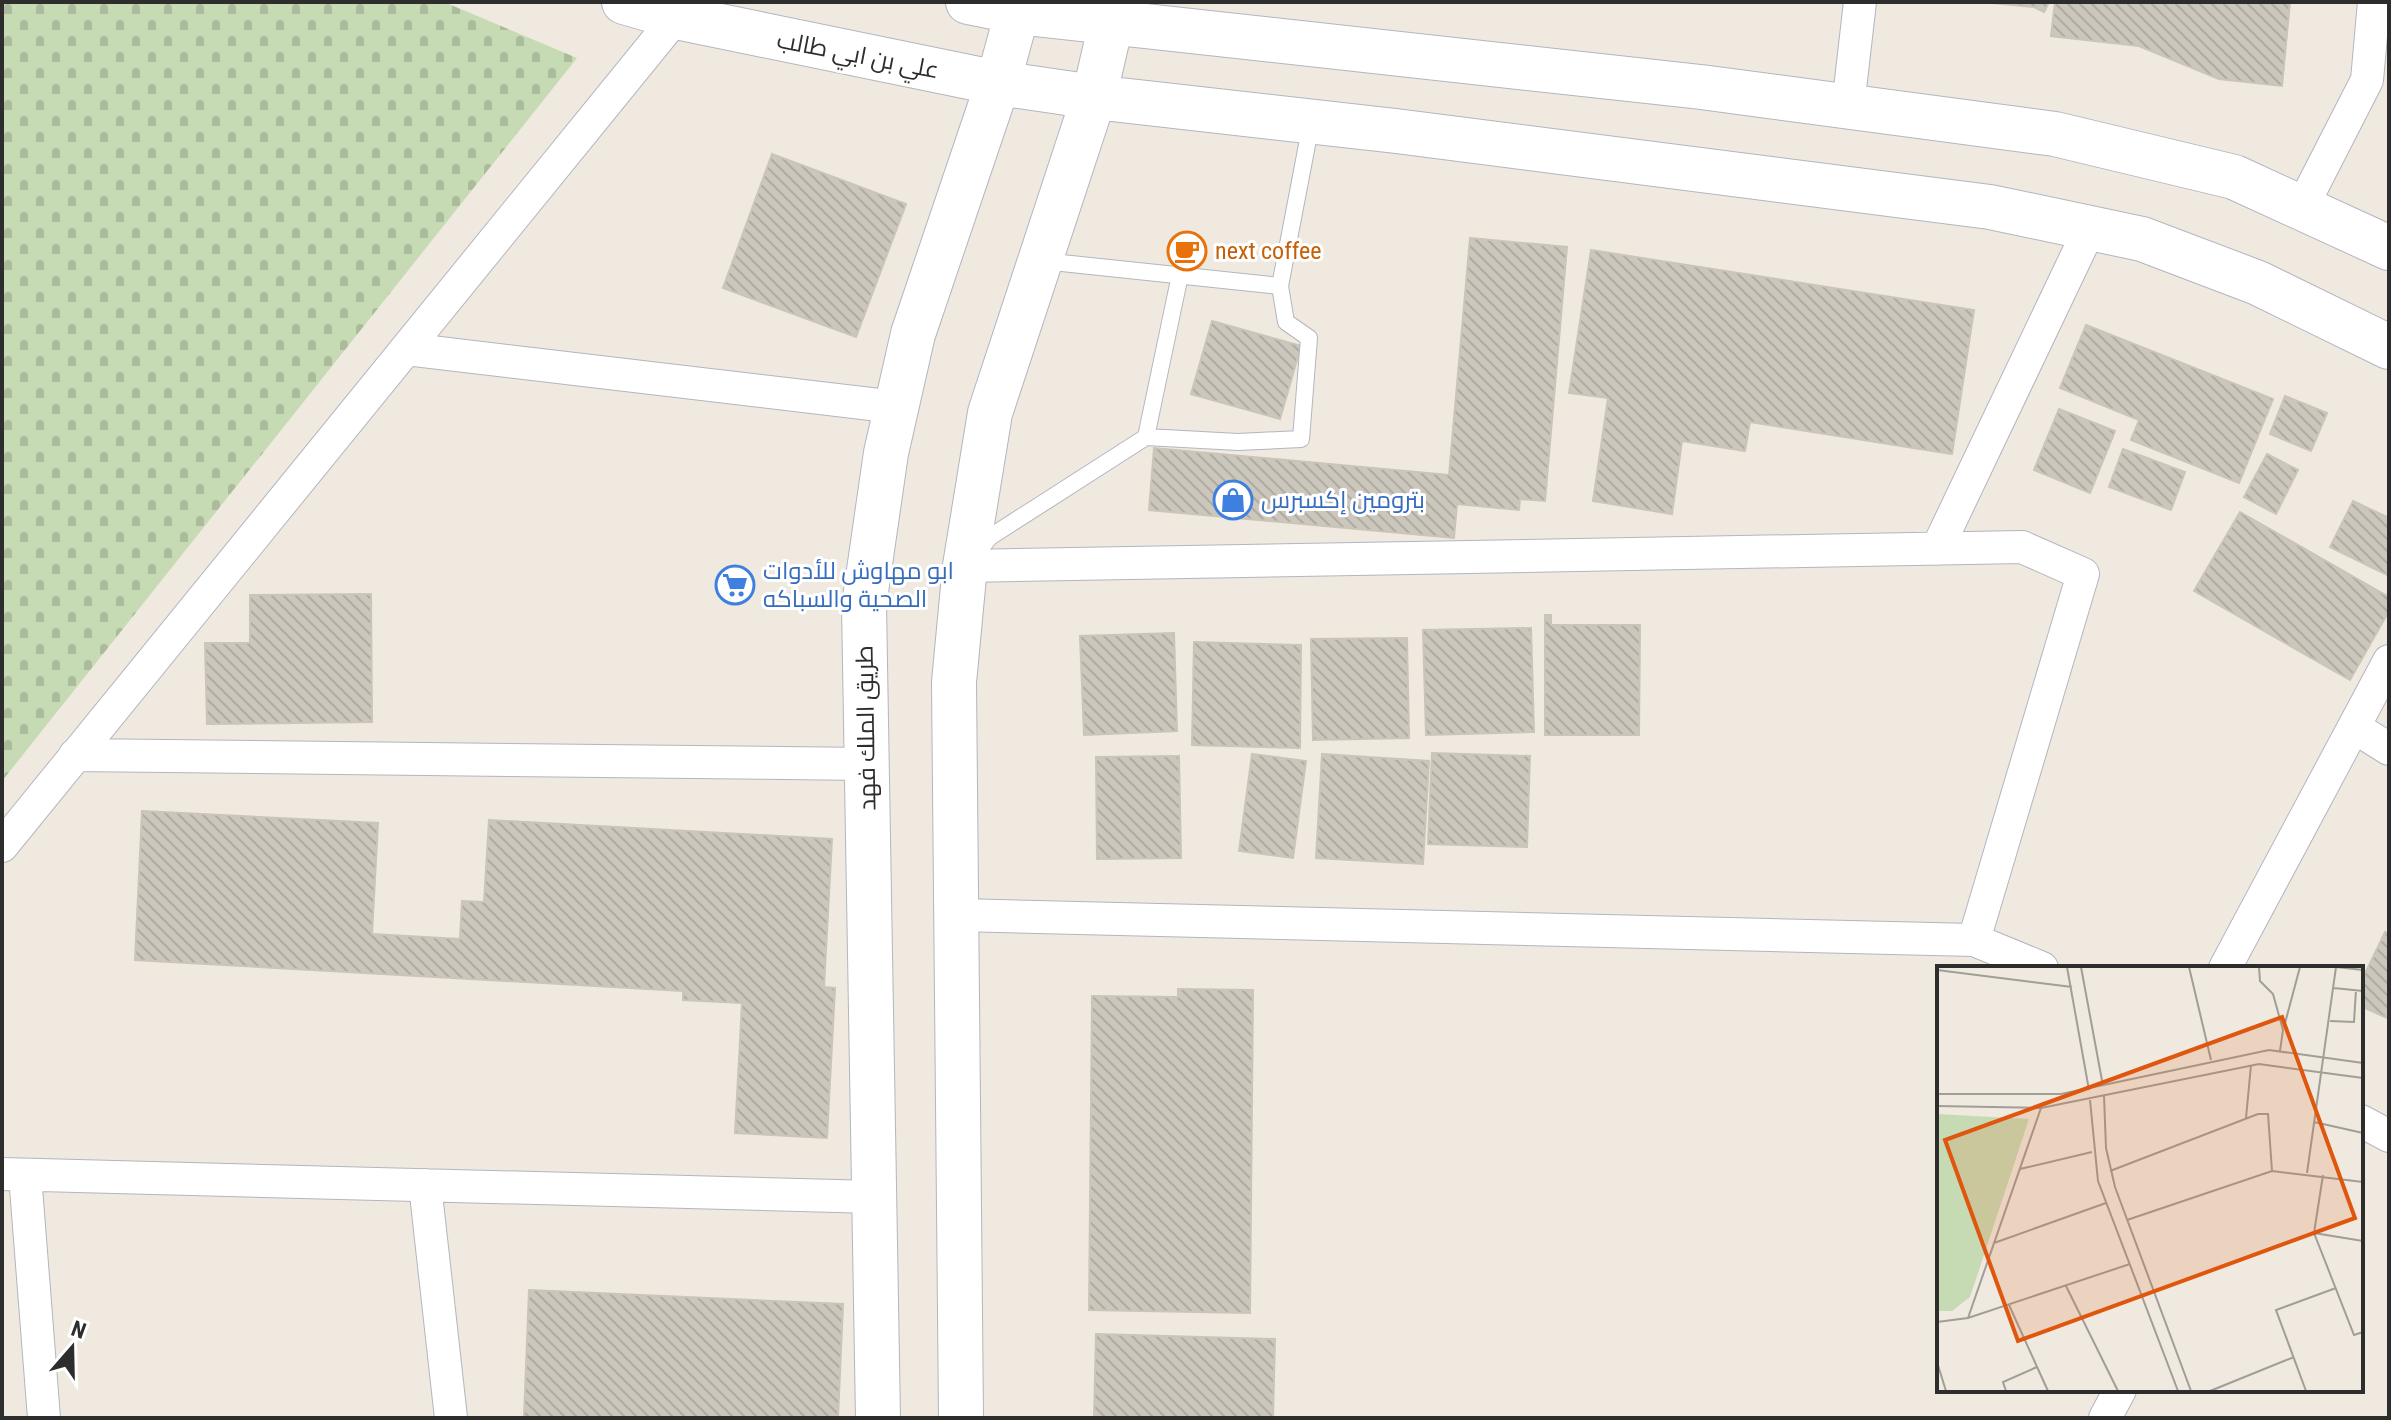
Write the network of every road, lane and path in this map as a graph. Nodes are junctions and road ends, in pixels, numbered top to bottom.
1 (624, 2) edge
2 (968, 2) edge
3 (1860, 2) edge
4 (2374, 2) edge
5 (1019, 7) edge
6 (1115, 12) edge
7 (676, 17) junction
8 (2389, 45) edge
9 (2367, 80) junction
10 (998, 83) junction
11 (1094, 97) junction
12 (1848, 106) junction
13 (1311, 121) junction
14 (2302, 207) junction
15 (2089, 230) junction
16 (2389, 248) edge
17 (1039, 261) junction
18 (1180, 275) junction
19 (1280, 286) junction
20 (2389, 347) edge
21 (406, 349) junction
22 (896, 407) junction
23 (1146, 437) junction
24 (1937, 549) junction
25 (965, 566) junction
26 (2389, 661) edge
27 (2354, 727) junction
28 (2389, 749) edge
29 (75, 755) junction
30 (867, 764) junction
31 (2, 846) edge
32 (958, 915) junction
33 (1974, 940) junction
34 (2037, 966) edge
35 (2226, 966) edge
36 (2363, 1122) edge
37 (2389, 1136) edge
38 (14, 1174) edge
39 (425, 1185) junction
40 (874, 1197) junction
41 (2119, 1392) edge
42 (44, 1418) edge
43 (451, 1418) edge
44 (878, 1418) edge
45 (961, 1418) edge
46 (2105, 1418) edge

1 - 7 main road, علي بن ابي طالب
2 - 5 main road
3 - 12 street
4 - 9 street
5 - 6 main road
5 - 10 main road, طريق الملك فهد
6 - 11 main road
6 - 12 main road
7 - 10 main road, علي بن ابي طالب
7 - 21 street
8 - 9 street
9 - 14 street
10 - 11 main road, علي بن ابي طالب
10 - 22 main road, طريق الملك فهد
11 - 13 main road, علي بن ابي طالب
11 - 17 main road
12 - 14 main road
13 - 15 main road, علي بن ابي طالب
13 - 19 lane
14 - 16 main road
15 - 20 main road, علي بن ابي طالب
15 - 24 street
17 - 18 lane
17 - 25 main road
18 - 19 lane
18 - 23 lane
19 - 23 lane
21 - 22 street
21 - 29 street
22 - 30 main road, طريق الملك فهد
23 - 25 lane
24 - 25 street
24 - 33 street
25 - 32 main road
26 - 27 street
27 - 28 street
27 - 35 street
29 - 30 street
29 - 31 street
30 - 40 main road, طريق الملك فهد
32 - 33 street
32 - 45 main road
33 - 34 street
36 - 37 street
38 - 39 street
38 - 42 street
39 - 40 street
39 - 43 street
40 - 44 main road, طريق الملك فهد
41 - 46 street

